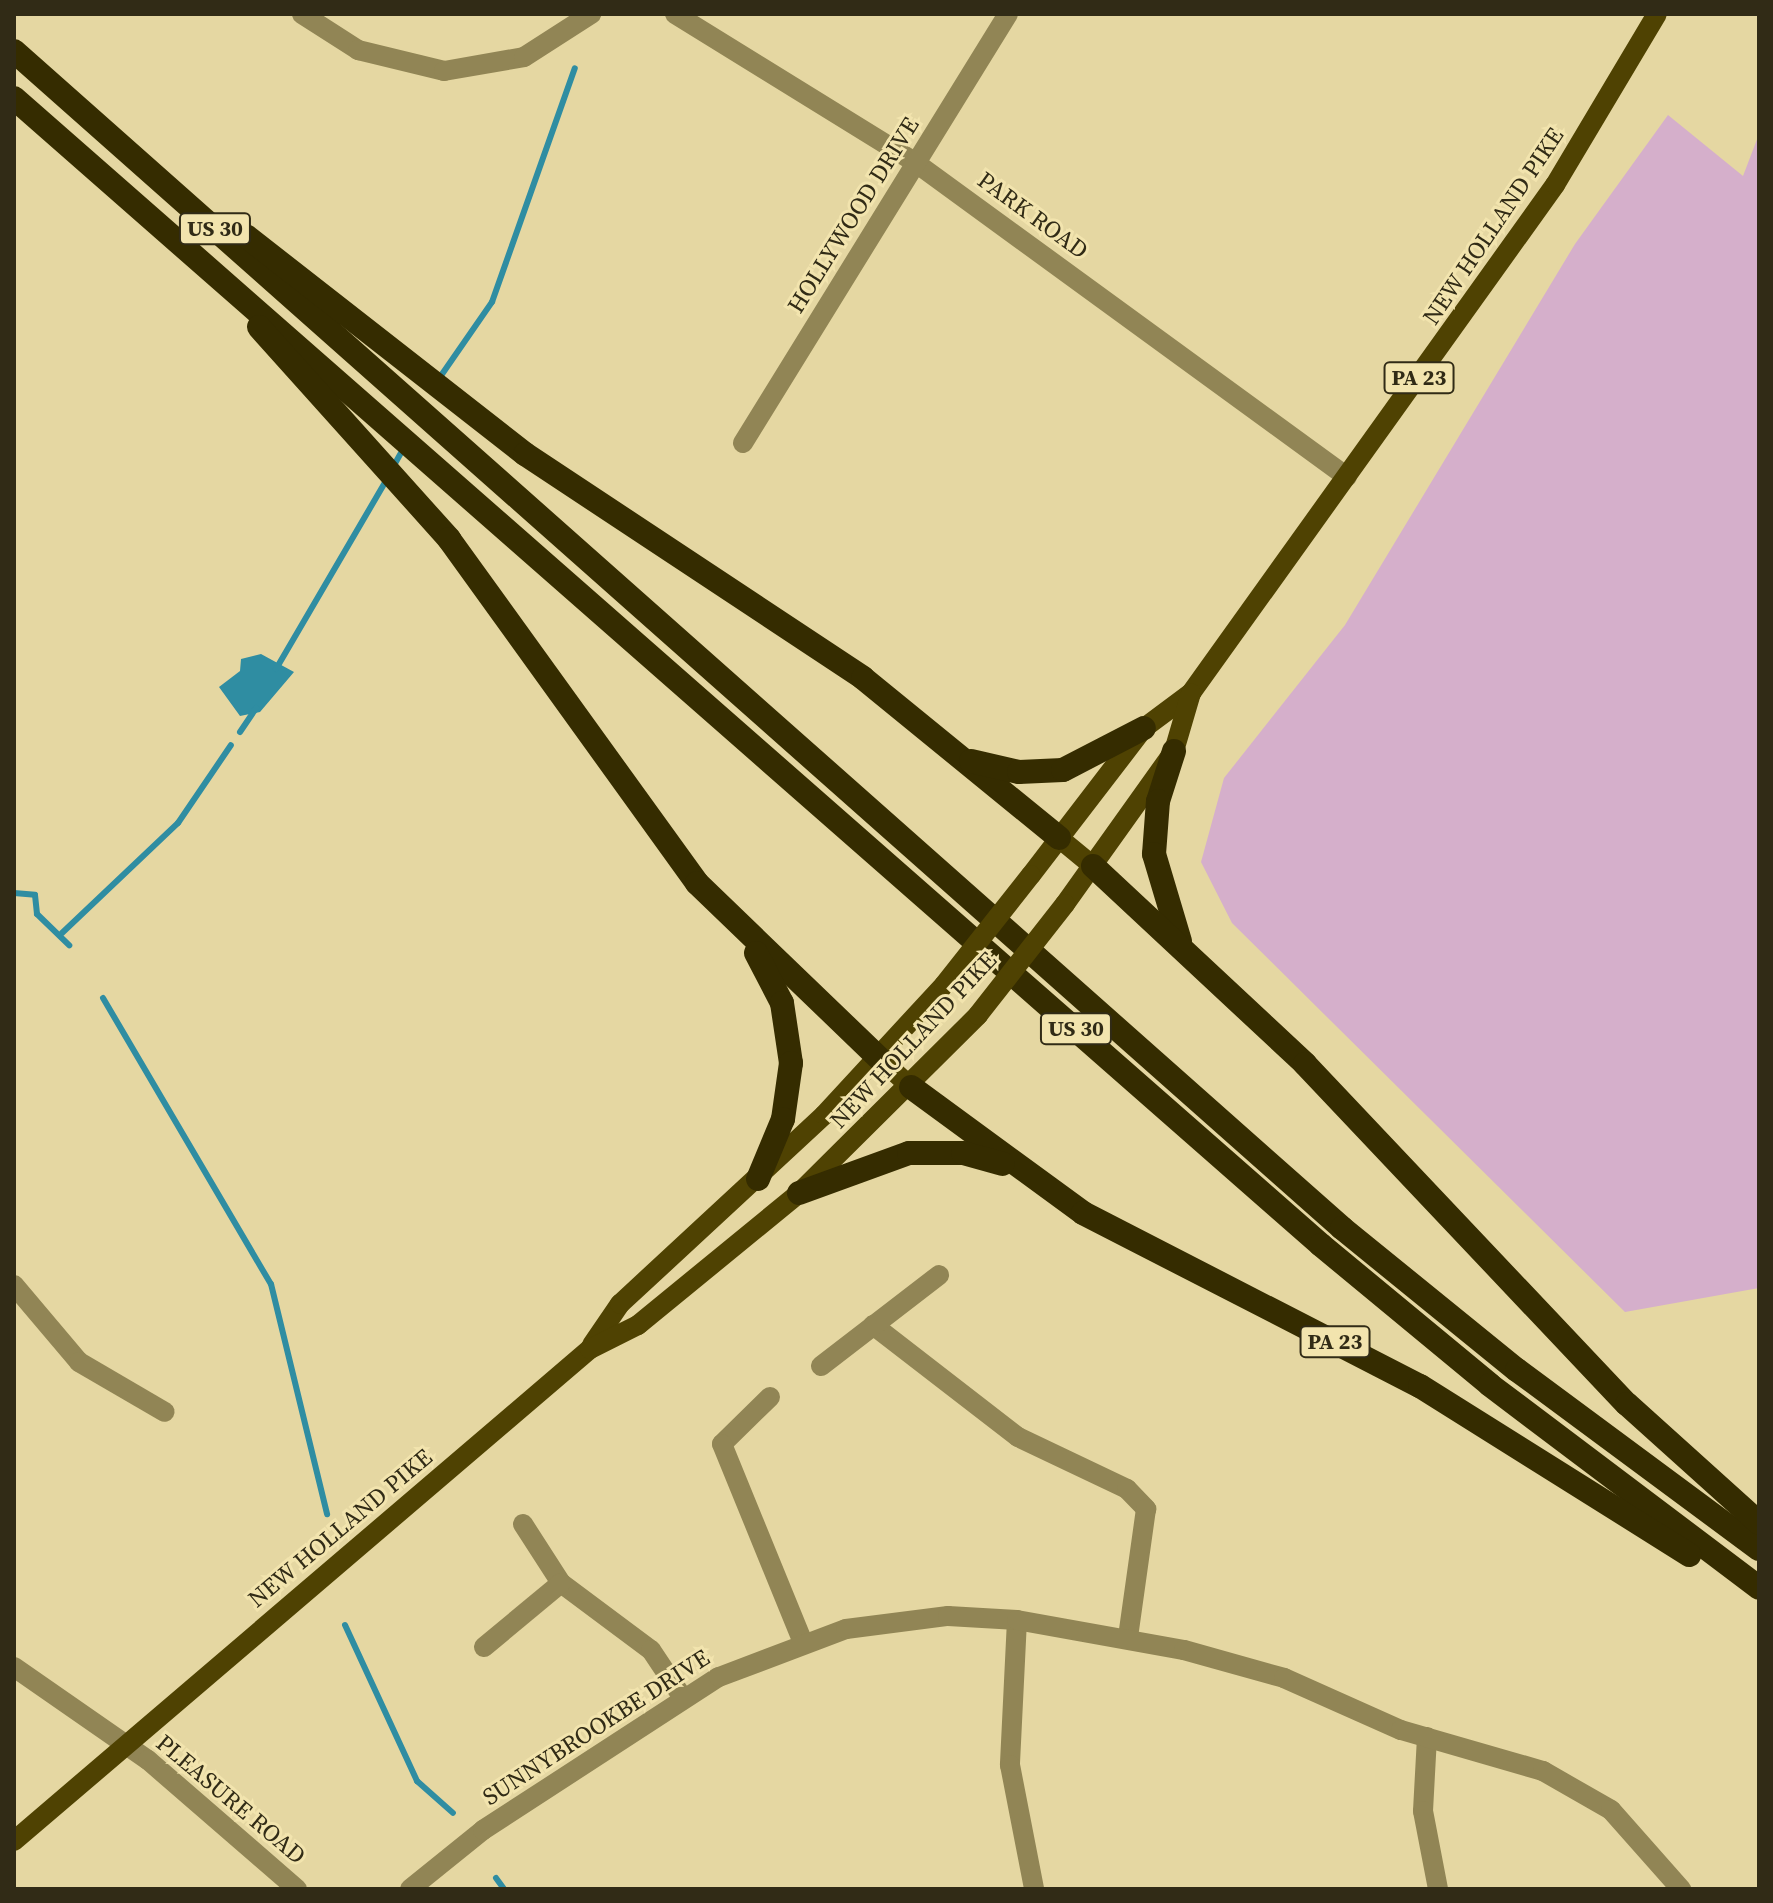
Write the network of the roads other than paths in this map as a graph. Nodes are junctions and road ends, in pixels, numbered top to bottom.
1 (302, 14) edge
2 (591, 14) edge
3 (675, 14) edge
4 (1008, 14) edge
5 (1657, 14) edge
6 (14, 49) edge
7 (14, 98) edge
8 (916, 163) junction
9 (187, 250) junction
10 (743, 443) dead end
11 (1347, 477) junction
12 (1191, 693) junction
13 (1144, 728) junction
14 (1174, 751) junction
15 (961, 757) junction
16 (1059, 838) junction
17 (1093, 866) junction
18 (746, 938) junction
19 (1185, 950) junction
20 (879, 1058) junction
21 (911, 1087) junction
22 (1016, 1167) junction
23 (758, 1179) junction
24 (799, 1193) junction
25 (939, 1275) dead end
26 (14, 1285) edge
27 (873, 1325) junction
28 (590, 1349) junction
29 (821, 1366) dead end
30 (770, 1397) dead end
31 (165, 1412) dead end
32 (1759, 1523) edge
33 (523, 1524) dead end
34 (1759, 1549) edge
35 (561, 1583) junction
36 (1759, 1588) edge
37 (1759, 1600) edge
38 (1017, 1620) junction
39 (1128, 1637) junction
40 (803, 1642) junction
41 (484, 1647) dead end
42 (14, 1667) edge
43 (683, 1698) junction
44 (1427, 1737) junction
45 (124, 1746) junction
46 (14, 1841) edge
47 (297, 1889) edge
48 (410, 1889) edge
49 (1034, 1889) edge
50 (1438, 1889) edge
51 (1681, 1889) edge

1 - 2 street
3 - 8 street, PARK ROAD
4 - 8 street, HOLLYWOOD DRIVE
5 - 11 main road, NEW HOLLAND PIKE / PA 23
6 - 15 highway
6 - 34 highway, US 30
7 - 9 highway, US 30
8 - 10 street, HOLLYWOOD DRIVE
8 - 11 street, PARK ROAD
9 - 18 highway
9 - 36 highway, US 30
11 - 12 main road, NEW HOLLAND PIKE / PA 23
12 - 13 main road, NEW HOLLAND PIKE / PA 23
12 - 14 main road, NEW HOLLAND PIKE / PA 23
13 - 15 highway
13 - 16 main road, NEW HOLLAND PIKE / PA 23
14 - 17 main road, NEW HOLLAND PIKE
14 - 19 highway, PA 23
15 - 16 highway
16 - 17 main road
16 - 20 main road, NEW HOLLAND PIKE / PA 23, bridge
17 - 19 highway
17 - 21 main road, NEW HOLLAND PIKE, bridge
18 - 20 highway
18 - 23 highway
19 - 32 highway, PA 23
20 - 21 main road, PA 23
20 - 23 main road, NEW HOLLAND PIKE
21 - 22 highway, PA 23
21 - 24 main road, NEW HOLLAND PIKE
22 - 24 highway
22 - 37 highway, PA 23
23 - 28 main road, NEW HOLLAND PIKE
24 - 28 main road, NEW HOLLAND PIKE
25 - 27 street
26 - 31 street
27 - 29 street
27 - 39 street
28 - 45 main road, NEW HOLLAND PIKE
30 - 40 street
33 - 35 street
35 - 41 street
35 - 43 street
38 - 39 street, SUNNYBROOKBE DRIVE
38 - 40 street, SUNNYBROOKBE DRIVE
38 - 49 street
39 - 44 street, SUNNYBROOKBE DRIVE
40 - 43 street, SUNNYBROOKBE DRIVE
42 - 45 street, PLEASURE ROAD
43 - 48 street, SUNNYBROOKBE DRIVE
44 - 50 street
44 - 51 street, SUNNYBROOKBE DRIVE
45 - 46 main road, NEW HOLLAND PIKE
45 - 47 street, PLEASURE ROAD

